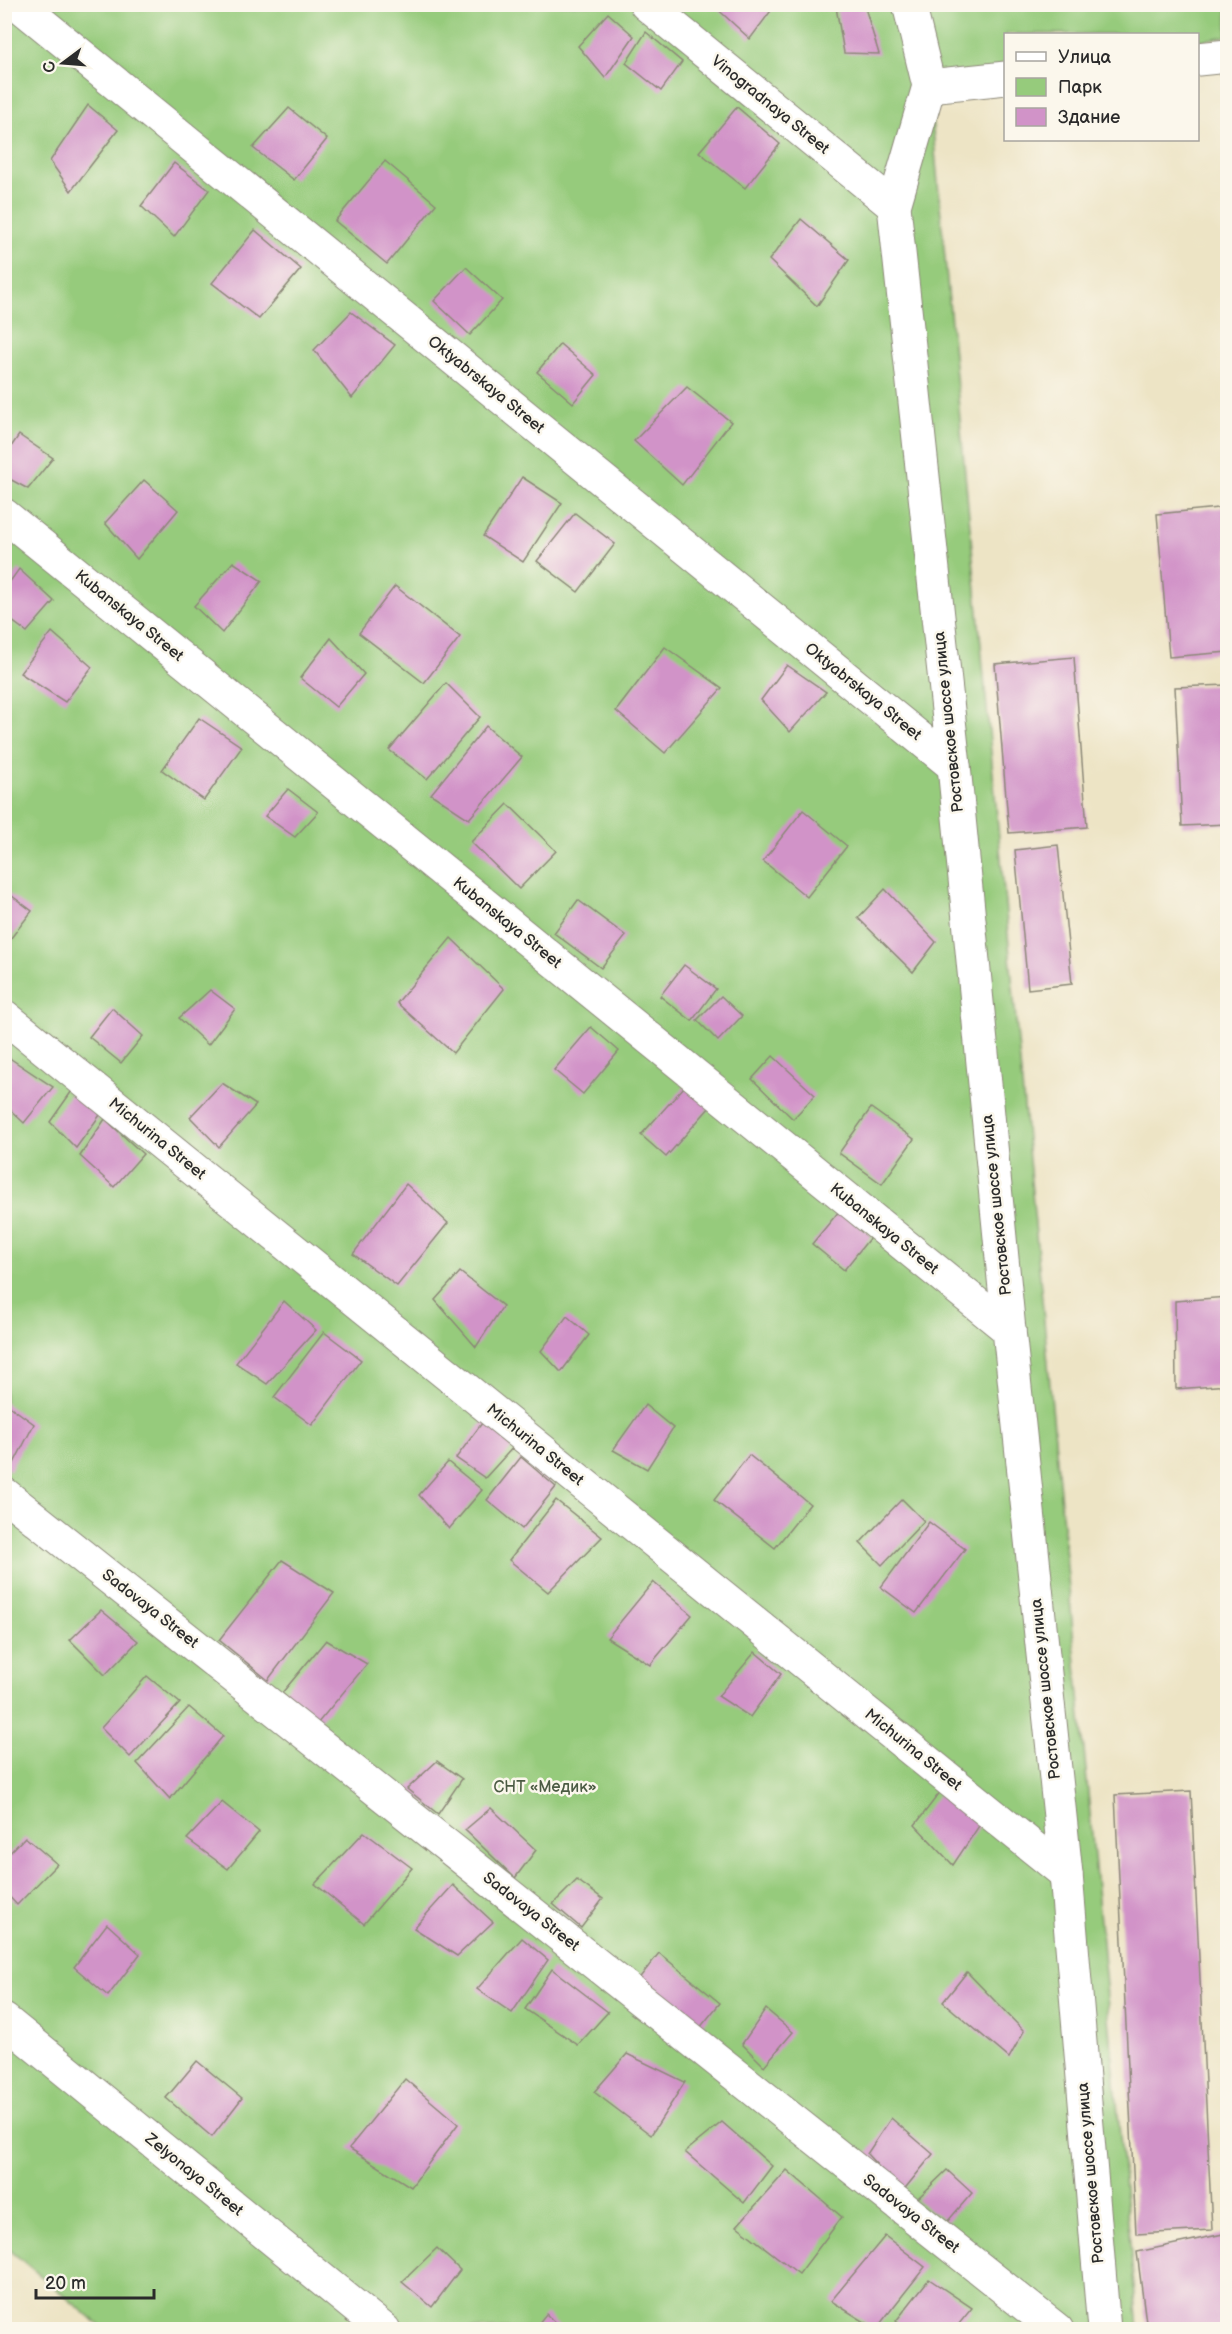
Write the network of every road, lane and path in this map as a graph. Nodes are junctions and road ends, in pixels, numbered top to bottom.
1 (18, 4) edge
2 (646, 4) edge
3 (909, 4) edge
4 (1227, 56) edge
5 (1199, 59) edge
6 (1004, 78) edge
7 (929, 86) junction
8 (894, 206) junction
9 (4, 515) edge
10 (954, 766) junction
11 (4, 1016) edge
12 (1009, 1330) junction
13 (4, 1494) edge
14 (1066, 1874) junction
15 (4, 2020) edge
16 (384, 2330) edge
17 (1057, 2330) edge
18 (1104, 2330) edge

1 - 10 street, Oktyabrskaya Street
2 - 8 street, Vinogradnaya Street
3 - 7 street
4 - 5 street
6 - 7 street
7 - 8 street, Ростовское шоссе улица
8 - 10 street, Ростовское шоссе улица
9 - 12 street, Kubanskaya Street
10 - 12 street, Ростовское шоссе улица
11 - 14 street, Michurina Street
12 - 14 street, Ростовское шоссе улица
13 - 17 street, Sadovaya Street
14 - 18 street, Ростовское шоссе улица
15 - 16 street, Zelyonaya Street

